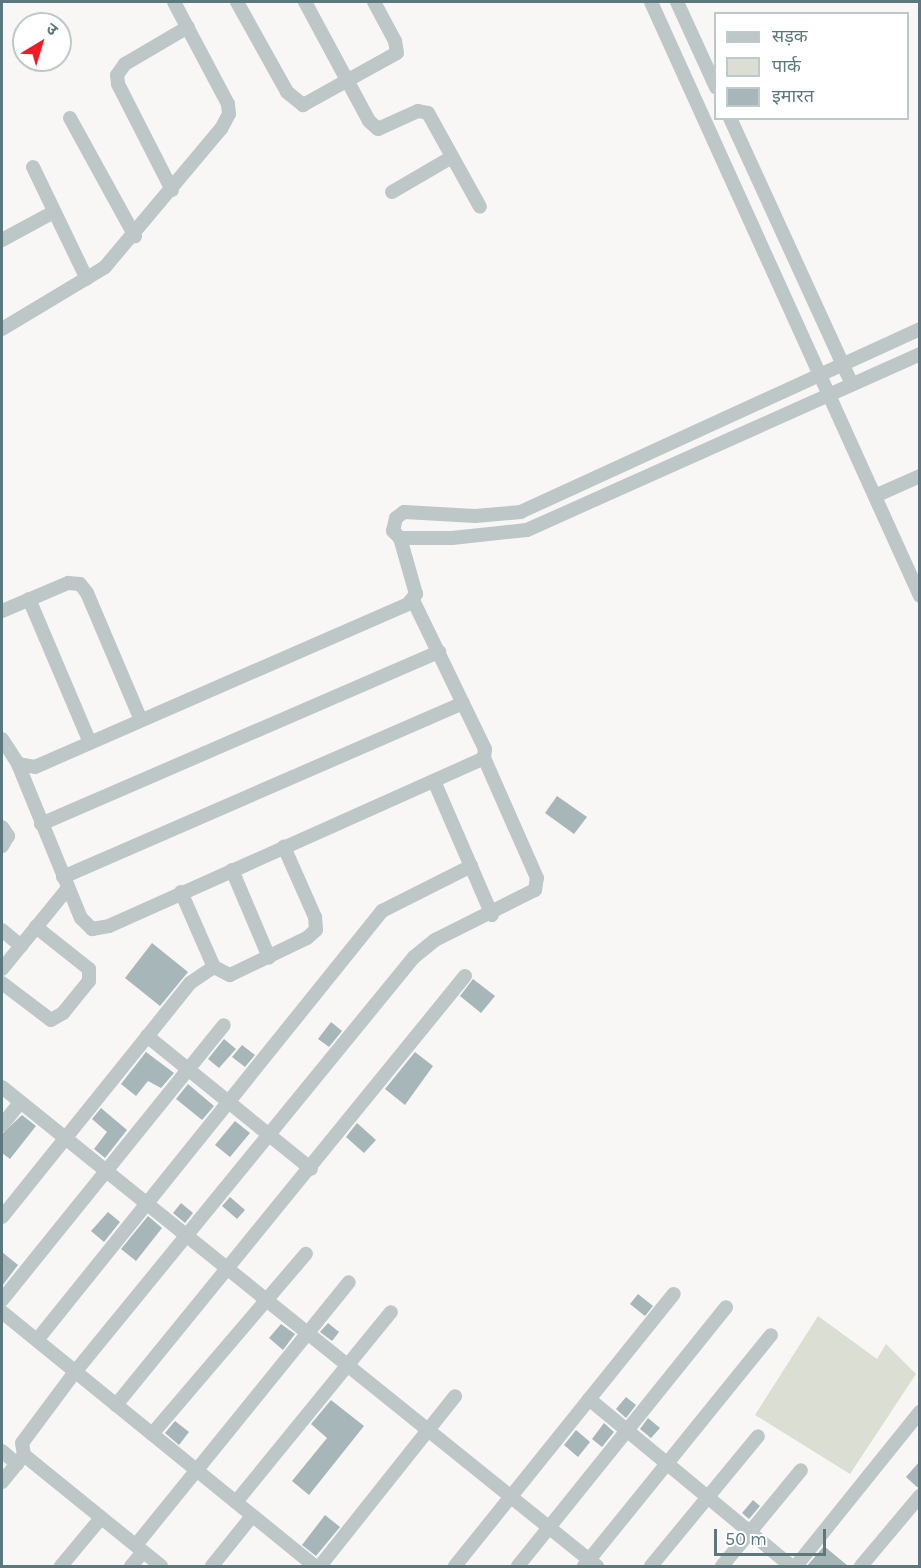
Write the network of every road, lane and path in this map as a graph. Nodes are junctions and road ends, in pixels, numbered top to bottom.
1 (174, 2) edge
2 (237, 2) edge
3 (305, 2) edge
4 (374, 2) edge
5 (651, 2) edge
6 (676, 2) edge
7 (188, 27) junction
8 (348, 81) junction
9 (714, 83) edge
10 (70, 118) dead end
11 (731, 120) edge
12 (452, 157) junction
13 (33, 167) dead end
14 (172, 190) junction
15 (392, 192) dead end
16 (480, 207) dead end
17 (52, 213) junction
18 (135, 236) junction
19 (2, 240) edge
20 (87, 279) junction
21 (2, 329) edge
22 (920, 329) edge
23 (920, 354) edge
24 (842, 365) junction
25 (820, 374) junction
26 (852, 384) junction
27 (830, 394) junction
28 (920, 476) edge
29 (875, 496) junction
30 (400, 538) junction
31 (920, 596) edge
32 (29, 599) junction
33 (413, 600) junction
34 (2, 610) edge
35 (439, 652) junction
36 (463, 703) junction
37 (141, 720) junction
38 (2, 739) edge
39 (90, 743) junction
40 (484, 758) junction
41 (18, 764) junction
42 (434, 781) junction
43 (41, 824) junction
44 (2, 827) edge
45 (2, 846) edge
46 (284, 847) junction
47 (471, 867) junction
48 (232, 870) junction
49 (66, 883) junction
50 (181, 892) junction
51 (492, 915) junction
52 (36, 927) junction
53 (2, 930) edge
54 (21, 946) junction
55 (268, 957) junction
56 (214, 968) junction
57 (2, 969) edge
58 (465, 976) dead end
59 (2, 983) edge
60 (224, 1025) dead end
61 (147, 1036) junction
62 (189, 1070) junction
63 (2, 1087) edge
64 (20, 1102) junction
65 (228, 1102) junction
66 (2, 1125) edge
67 (269, 1135) junction
68 (65, 1138) junction
69 (311, 1169) junction
70 (108, 1173) junction
71 (146, 1204) junction
72 (2, 1217) edge
73 (187, 1237) junction
74 (306, 1254) dead end
75 (228, 1269) junction
76 (349, 1282) dead end
77 (674, 1294) dead end
78 (2, 1300) edge
79 (267, 1301) junction
80 (726, 1307) dead end
81 (2, 1312) edge
82 (391, 1312) dead end
83 (306, 1333) junction
84 (771, 1335) dead end
85 (37, 1340) junction
86 (347, 1366) junction
87 (75, 1372) junction
88 (455, 1396) dead end
89 (589, 1399) junction
90 (116, 1405) junction
91 (920, 1412) edge
92 (427, 1430) junction
93 (627, 1431) junction
94 (152, 1434) junction
95 (758, 1436) dead end
96 (2, 1451) edge
97 (20, 1460) junction
98 (667, 1464) junction
99 (196, 1470) junction
100 (801, 1470) dead end
101 (2, 1482) edge
102 (510, 1496) junction
103 (920, 1496) edge
104 (708, 1497) junction
105 (236, 1502) junction
106 (252, 1516) junction
107 (101, 1518) junction
108 (549, 1528) junction
109 (750, 1532) junction
110 (139, 1548) junction
111 (218, 1564) edge
112 (590, 1564) edge
113 (61, 1566) edge
114 (131, 1566) edge
115 (162, 1566) edge
116 (314, 1566) edge
117 (320, 1566) edge
118 (455, 1566) edge
119 (518, 1566) edge
120 (651, 1566) edge
121 (722, 1566) edge
122 (794, 1566) edge
123 (861, 1566) edge

1 - 7 street
2 - 8 street
3 - 8 street
4 - 8 street
5 - 25 street
6 - 9 street
7 - 14 street
7 - 14 street
8 - 12 street
10 - 18 street
11 - 24 street
12 - 15 street
12 - 16 street
13 - 17 street
14 - 18 street
17 - 19 street
17 - 20 street
18 - 20 street
20 - 21 street
22 - 24 street
23 - 26 street
24 - 25 street
24 - 26 street
25 - 27 street
25 - 30 street
26 - 27 street
27 - 29 street
27 - 30 street
28 - 29 street
29 - 31 street
30 - 33 street
32 - 34 street
32 - 37 street
32 - 39 street
33 - 35 street
33 - 37 street
35 - 36 street
35 - 43 street
36 - 40 street
36 - 49 street
37 - 39 street
38 - 41 street
39 - 41 street
40 - 42 street
40 - 51 street
41 - 43 street
42 - 46 street
42 - 47 street
43 - 49 street
44 - 45 street
46 - 48 street
46 - 55 street
47 - 51 street
47 - 65 street
48 - 50 street
48 - 55 street
49 - 50 street
49 - 52 street
50 - 56 street
51 - 67 street
52 - 54 street
52 - 59 street
53 - 54 street
54 - 57 street
55 - 56 street
56 - 61 street
58 - 69 street
60 - 62 street
61 - 62 street
61 - 68 street
62 - 65 street
62 - 70 street
63 - 64 street
64 - 66 street
64 - 68 street
65 - 67 street
65 - 71 street
67 - 69 street
67 - 73 street
68 - 70 street
68 - 72 street
69 - 75 street
70 - 71 street
70 - 78 street
71 - 73 street
71 - 85 street
73 - 75 street
73 - 87 street
74 - 79 street
75 - 79 street
75 - 90 street
76 - 83 street
77 - 89 street
79 - 83 street
79 - 94 street
80 - 93 street
81 - 85 street
82 - 86 street
83 - 86 street
83 - 99 street
84 - 98 street
85 - 87 street
86 - 92 street
86 - 105 street
87 - 90 street
87 - 97 street
88 - 92 street
89 - 93 street
89 - 102 street
90 - 94 street
91 - 122 street
92 - 102 street
92 - 117 street
93 - 98 street
93 - 108 street
94 - 99 street
95 - 104 street
96 - 97 street
97 - 101 street
97 - 107 street
98 - 104 street
98 - 112 street
99 - 105 street
99 - 110 street
100 - 109 street
102 - 108 street
102 - 118 street
103 - 123 street
104 - 109 street
104 - 120 street
105 - 106 street
106 - 111 street
106 - 116 street
107 - 110 street
107 - 113 street
108 - 112 street
108 - 119 street
109 - 121 street
109 - 122 street
110 - 114 street
110 - 115 street

